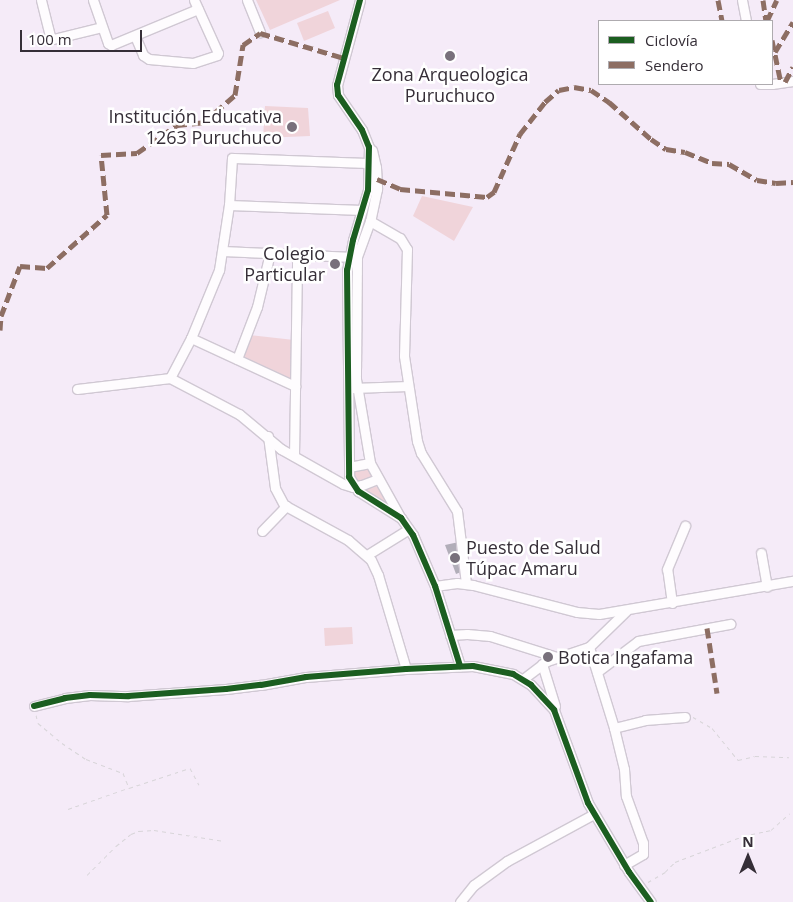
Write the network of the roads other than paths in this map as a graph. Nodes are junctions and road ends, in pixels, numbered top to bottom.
1 (41, 0) edge
2 (93, 0) edge
3 (194, 0) edge
4 (247, 0) edge
5 (360, 0) edge
6 (742, 0) edge
7 (198, 9) junction
8 (746, 20) edge
9 (102, 27) junction
10 (260, 33) dead end
11 (135, 36) junction
12 (793, 81) edge
13 (773, 84) edge
14 (369, 143) junction
15 (369, 163) junction
16 (229, 205) junction
17 (362, 210) junction
18 (370, 221) junction
19 (223, 251) junction
20 (270, 253) junction
21 (297, 254) junction
22 (353, 257) junction
23 (191, 338) junction
24 (237, 359) junction
25 (170, 378) junction
26 (295, 386) junction
27 (408, 386) junction
28 (357, 388) junction
29 (77, 389) dead end
30 (346, 389) junction
31 (268, 436) junction
32 (294, 456) junction
33 (370, 463) junction
34 (349, 467) junction
35 (378, 479) junction
36 (353, 487) junction
37 (286, 506) junction
38 (401, 518) junction
39 (685, 526) dead end
40 (409, 529) junction
41 (262, 530) dead end
42 (761, 553) dead end
43 (367, 555) junction
44 (793, 581) edge
45 (466, 583) junction
46 (435, 586) junction
47 (767, 586) junction
48 (672, 602) junction
49 (626, 611) junction
50 (730, 624) dead end
51 (450, 635) junction
52 (589, 647) junction
53 (557, 657) junction
54 (542, 664) junction
55 (460, 666) junction
56 (406, 668) junction
57 (597, 672) junction
58 (523, 679) junction
59 (34, 706) road end
60 (685, 717) road end
61 (559, 718) junction
62 (614, 728) junction
63 (594, 814) junction
64 (624, 865) junction
65 (460, 902) edge
66 (651, 902) edge

1 - 9 street
2 - 9 street
3 - 7 street
4 - 10 street
5 - 14 street
6 - 8 street
7 - 11 street
7 - 11 street
9 - 11 street
12 - 13 street
14 - 15 street
14 - 18 street
15 - 16 street
15 - 17 street
16 - 17 street
16 - 19 street
17 - 22 street
18 - 22 street
18 - 27 street
19 - 20 street
19 - 23 street
20 - 21 street
20 - 24 street
21 - 22 street
21 - 26 street
22 - 28 street
22 - 30 street
23 - 24 street
23 - 25 street
24 - 26 street
25 - 29 street
25 - 31 street
26 - 32 street
27 - 28 street
27 - 45 street
28 - 30 street
28 - 33 street
30 - 34 street
31 - 32 street
31 - 37 street
32 - 36 street
33 - 34 street
33 - 35 street
34 - 36 street
35 - 36 street
35 - 38 street
36 - 38 street
37 - 41 street
37 - 43 street
38 - 40 street
39 - 48 street
40 - 43 street
40 - 46 street
42 - 47 street
43 - 56 street
44 - 47 street
45 - 46 street
45 - 49 street
46 - 51 street
47 - 48 street
48 - 49 street
49 - 52 street
50 - 57 street
51 - 53 street
51 - 55 street
52 - 53 street
52 - 57 street
53 - 54 street
54 - 58 street
54 - 61 street
55 - 56 street
55 - 58 street
56 - 59 street
57 - 62 street
58 - 61 street
60 - 62 street
61 - 63 street
62 - 64 street
63 - 64 street
63 - 65 street
64 - 66 street

